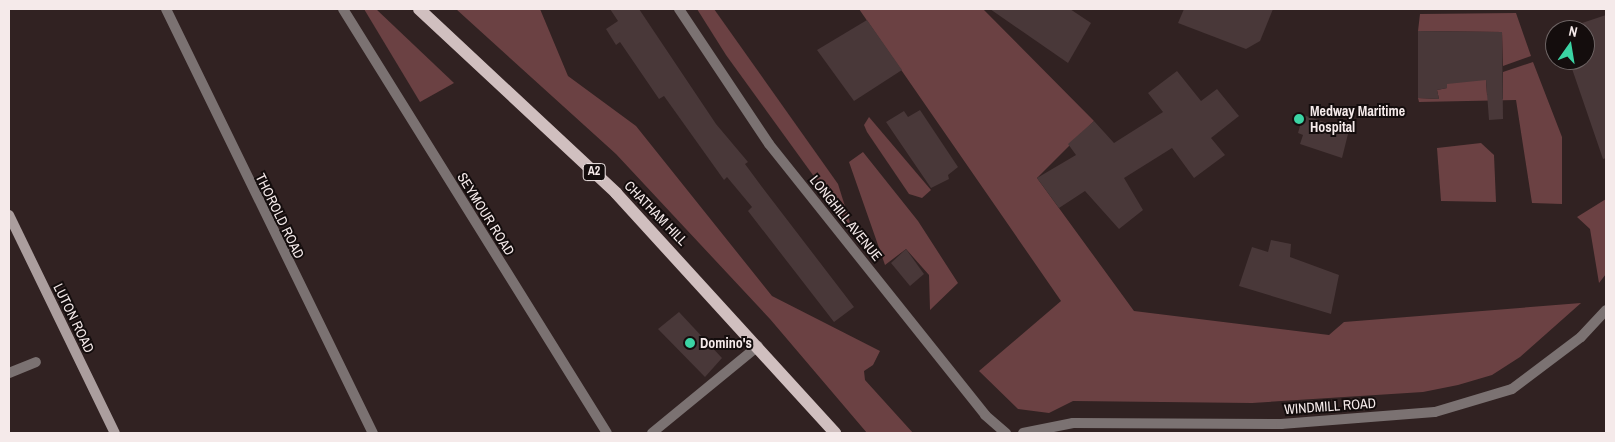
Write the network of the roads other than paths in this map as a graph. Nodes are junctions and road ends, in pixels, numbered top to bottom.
1 (166, 9) edge
2 (343, 9) edge
3 (419, 9) edge
4 (679, 9) edge
5 (9, 215) edge
6 (1606, 310) edge
7 (758, 346) junction
8 (36, 362) dead end
9 (9, 373) edge
10 (1140, 422) junction
11 (115, 433) edge
12 (373, 433) edge
13 (608, 433) edge
14 (652, 433) edge
15 (835, 433) edge
16 (1006, 433) edge
17 (1023, 433) edge
18 (1140, 433) edge

1 - 12 street, THOROLD ROAD
2 - 13 street, SEYMOUR ROAD
3 - 7 main road, CHATHAM HILL / A2
4 - 16 street, LONGHILL AVENUE
5 - 11 street, LUTON ROAD
6 - 10 street, WINDMILL ROAD
7 - 14 street
7 - 15 main road, CHATHAM HILL / A2
8 - 9 street
10 - 17 street, WINDMILL ROAD
10 - 18 street

